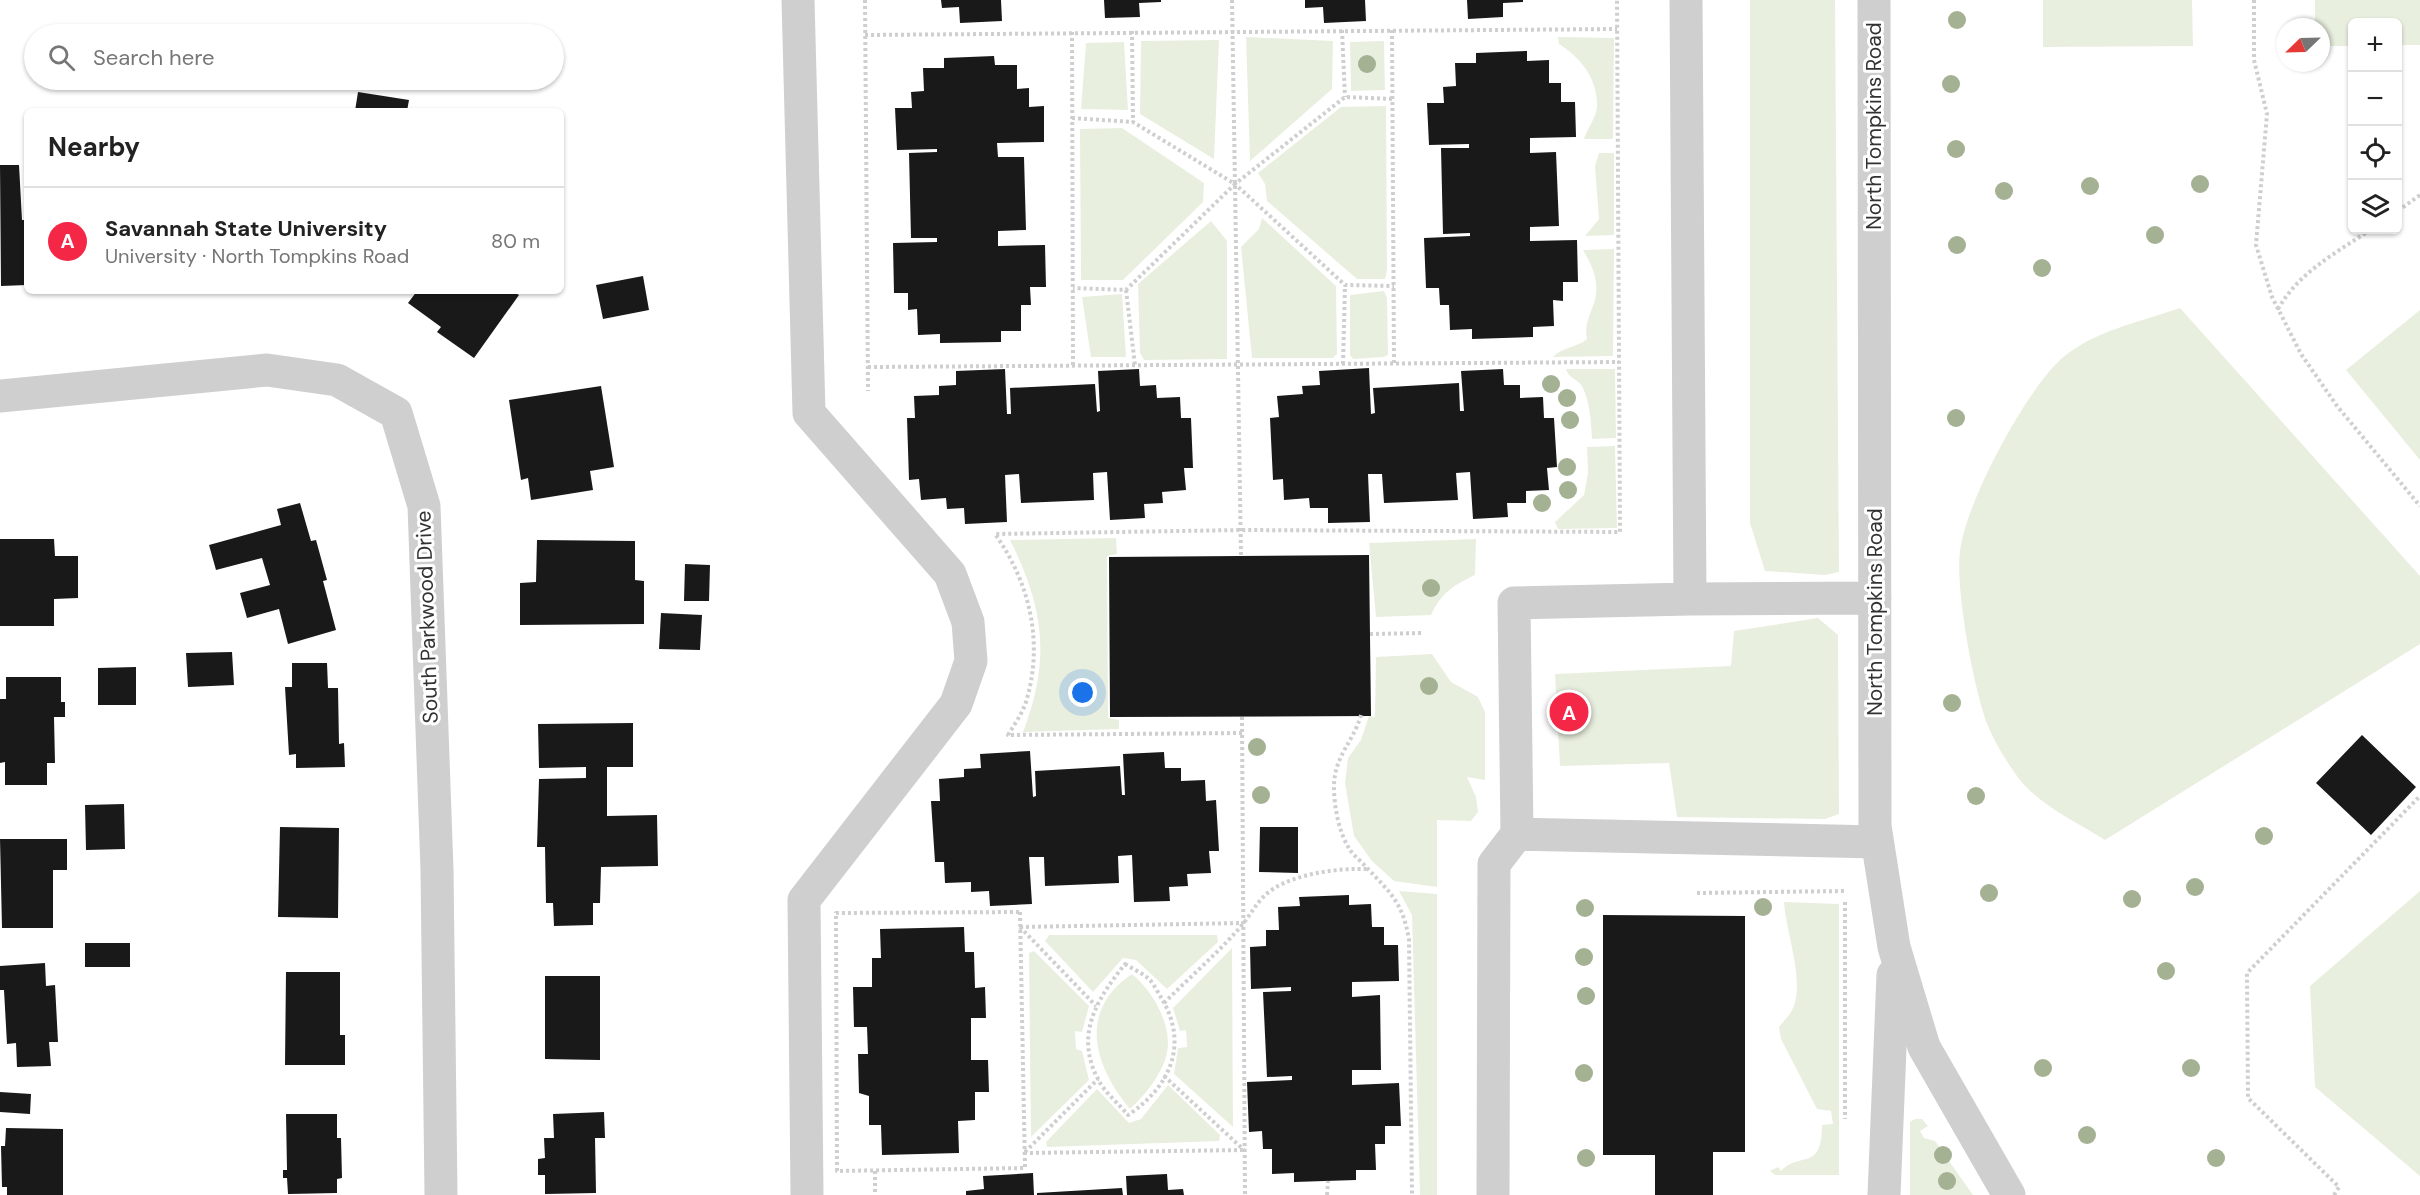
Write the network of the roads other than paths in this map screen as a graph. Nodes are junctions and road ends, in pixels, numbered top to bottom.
1 (798, 0) edge
2 (1686, 0) edge
3 (1874, 0) edge
4 (0, 396) edge
5 (1875, 598) junction
6 (1690, 599) junction
7 (1517, 834) junction
8 (1877, 842) junction
9 (1894, 947) junction
10 (441, 1195) edge
11 (807, 1195) edge
12 (1493, 1195) edge
13 (1884, 1195) edge
14 (2009, 1195) edge

1 - 11 street
2 - 6 street
3 - 5 street, North Tompkins Road
4 - 10 street, South Parkwood Drive
5 - 6 street
5 - 8 street, North Tompkins Road
6 - 7 street
7 - 8 street
7 - 12 street
8 - 9 street, North Tompkins Road
9 - 13 street
9 - 14 street, North Tompkins Road

